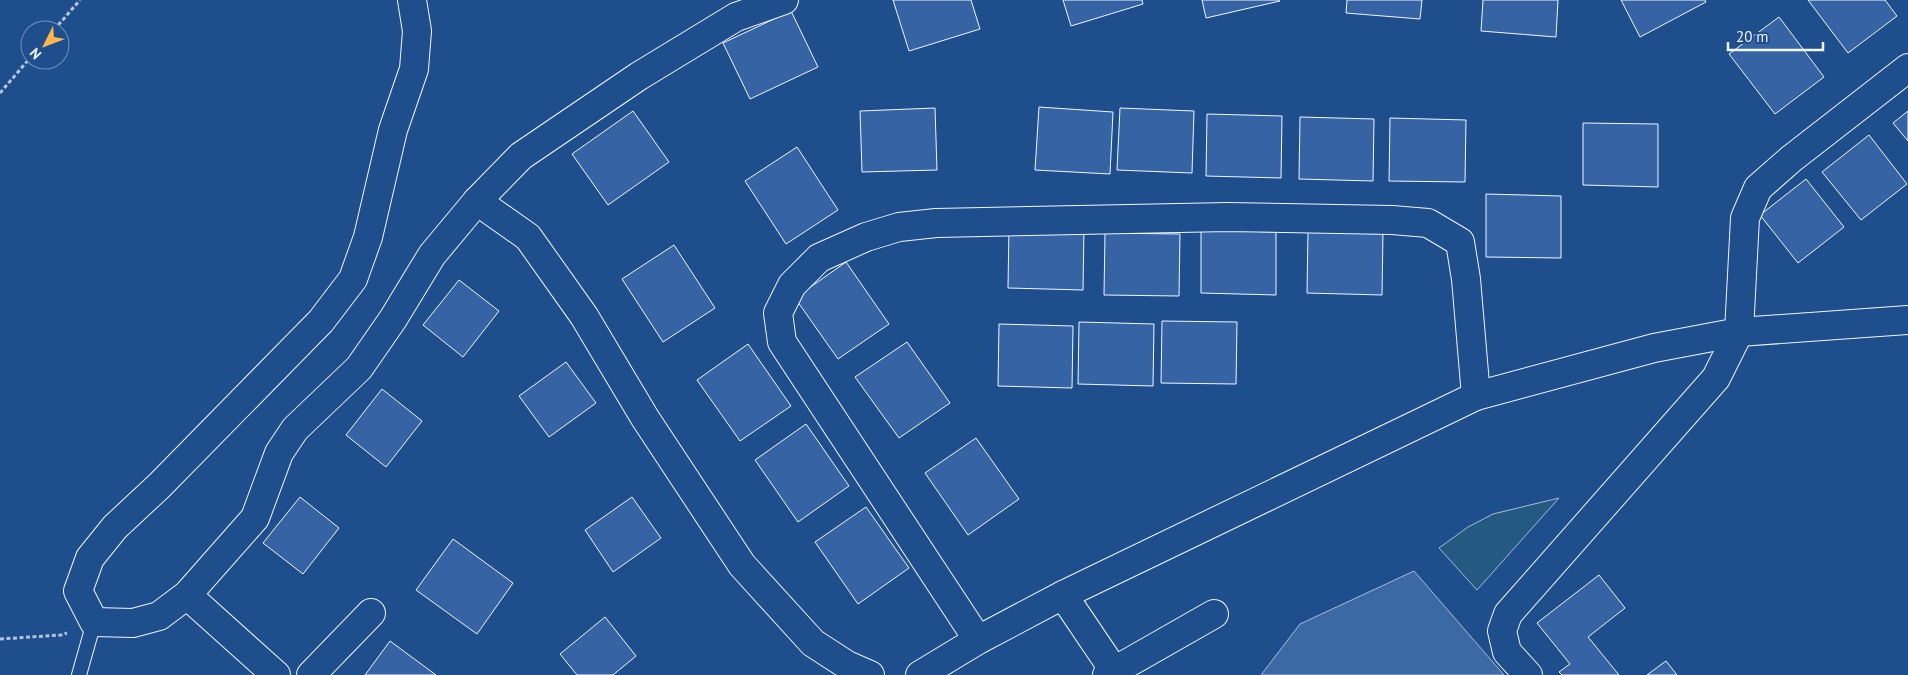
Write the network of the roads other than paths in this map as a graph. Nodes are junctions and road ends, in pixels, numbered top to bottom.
1 (412, 0) edge
2 (784, 0) edge
3 (1908, 68) edge
4 (476, 202) junction
5 (1908, 320) edge
6 (1739, 332) junction
7 (1476, 396) junction
8 (187, 595) junction
9 (1063, 595) junction
10 (371, 613) dead end
11 (1214, 614) dead end
12 (94, 622) junction
13 (978, 640) junction
14 (1113, 674) edge
15 (79, 675) edge
16 (276, 675) edge
17 (311, 675) edge
18 (870, 675) edge
19 (920, 675) edge
20 (1528, 675) edge

1 - 12 street
2 - 4 street
3 - 6 street
4 - 8 street
4 - 18 street
5 - 6 street
6 - 7 street
6 - 20 street
7 - 9 street
7 - 13 street
8 - 12 street
8 - 16 street
9 - 13 street
9 - 14 street
10 - 17 street
11 - 14 street
12 - 15 lane
13 - 19 street

